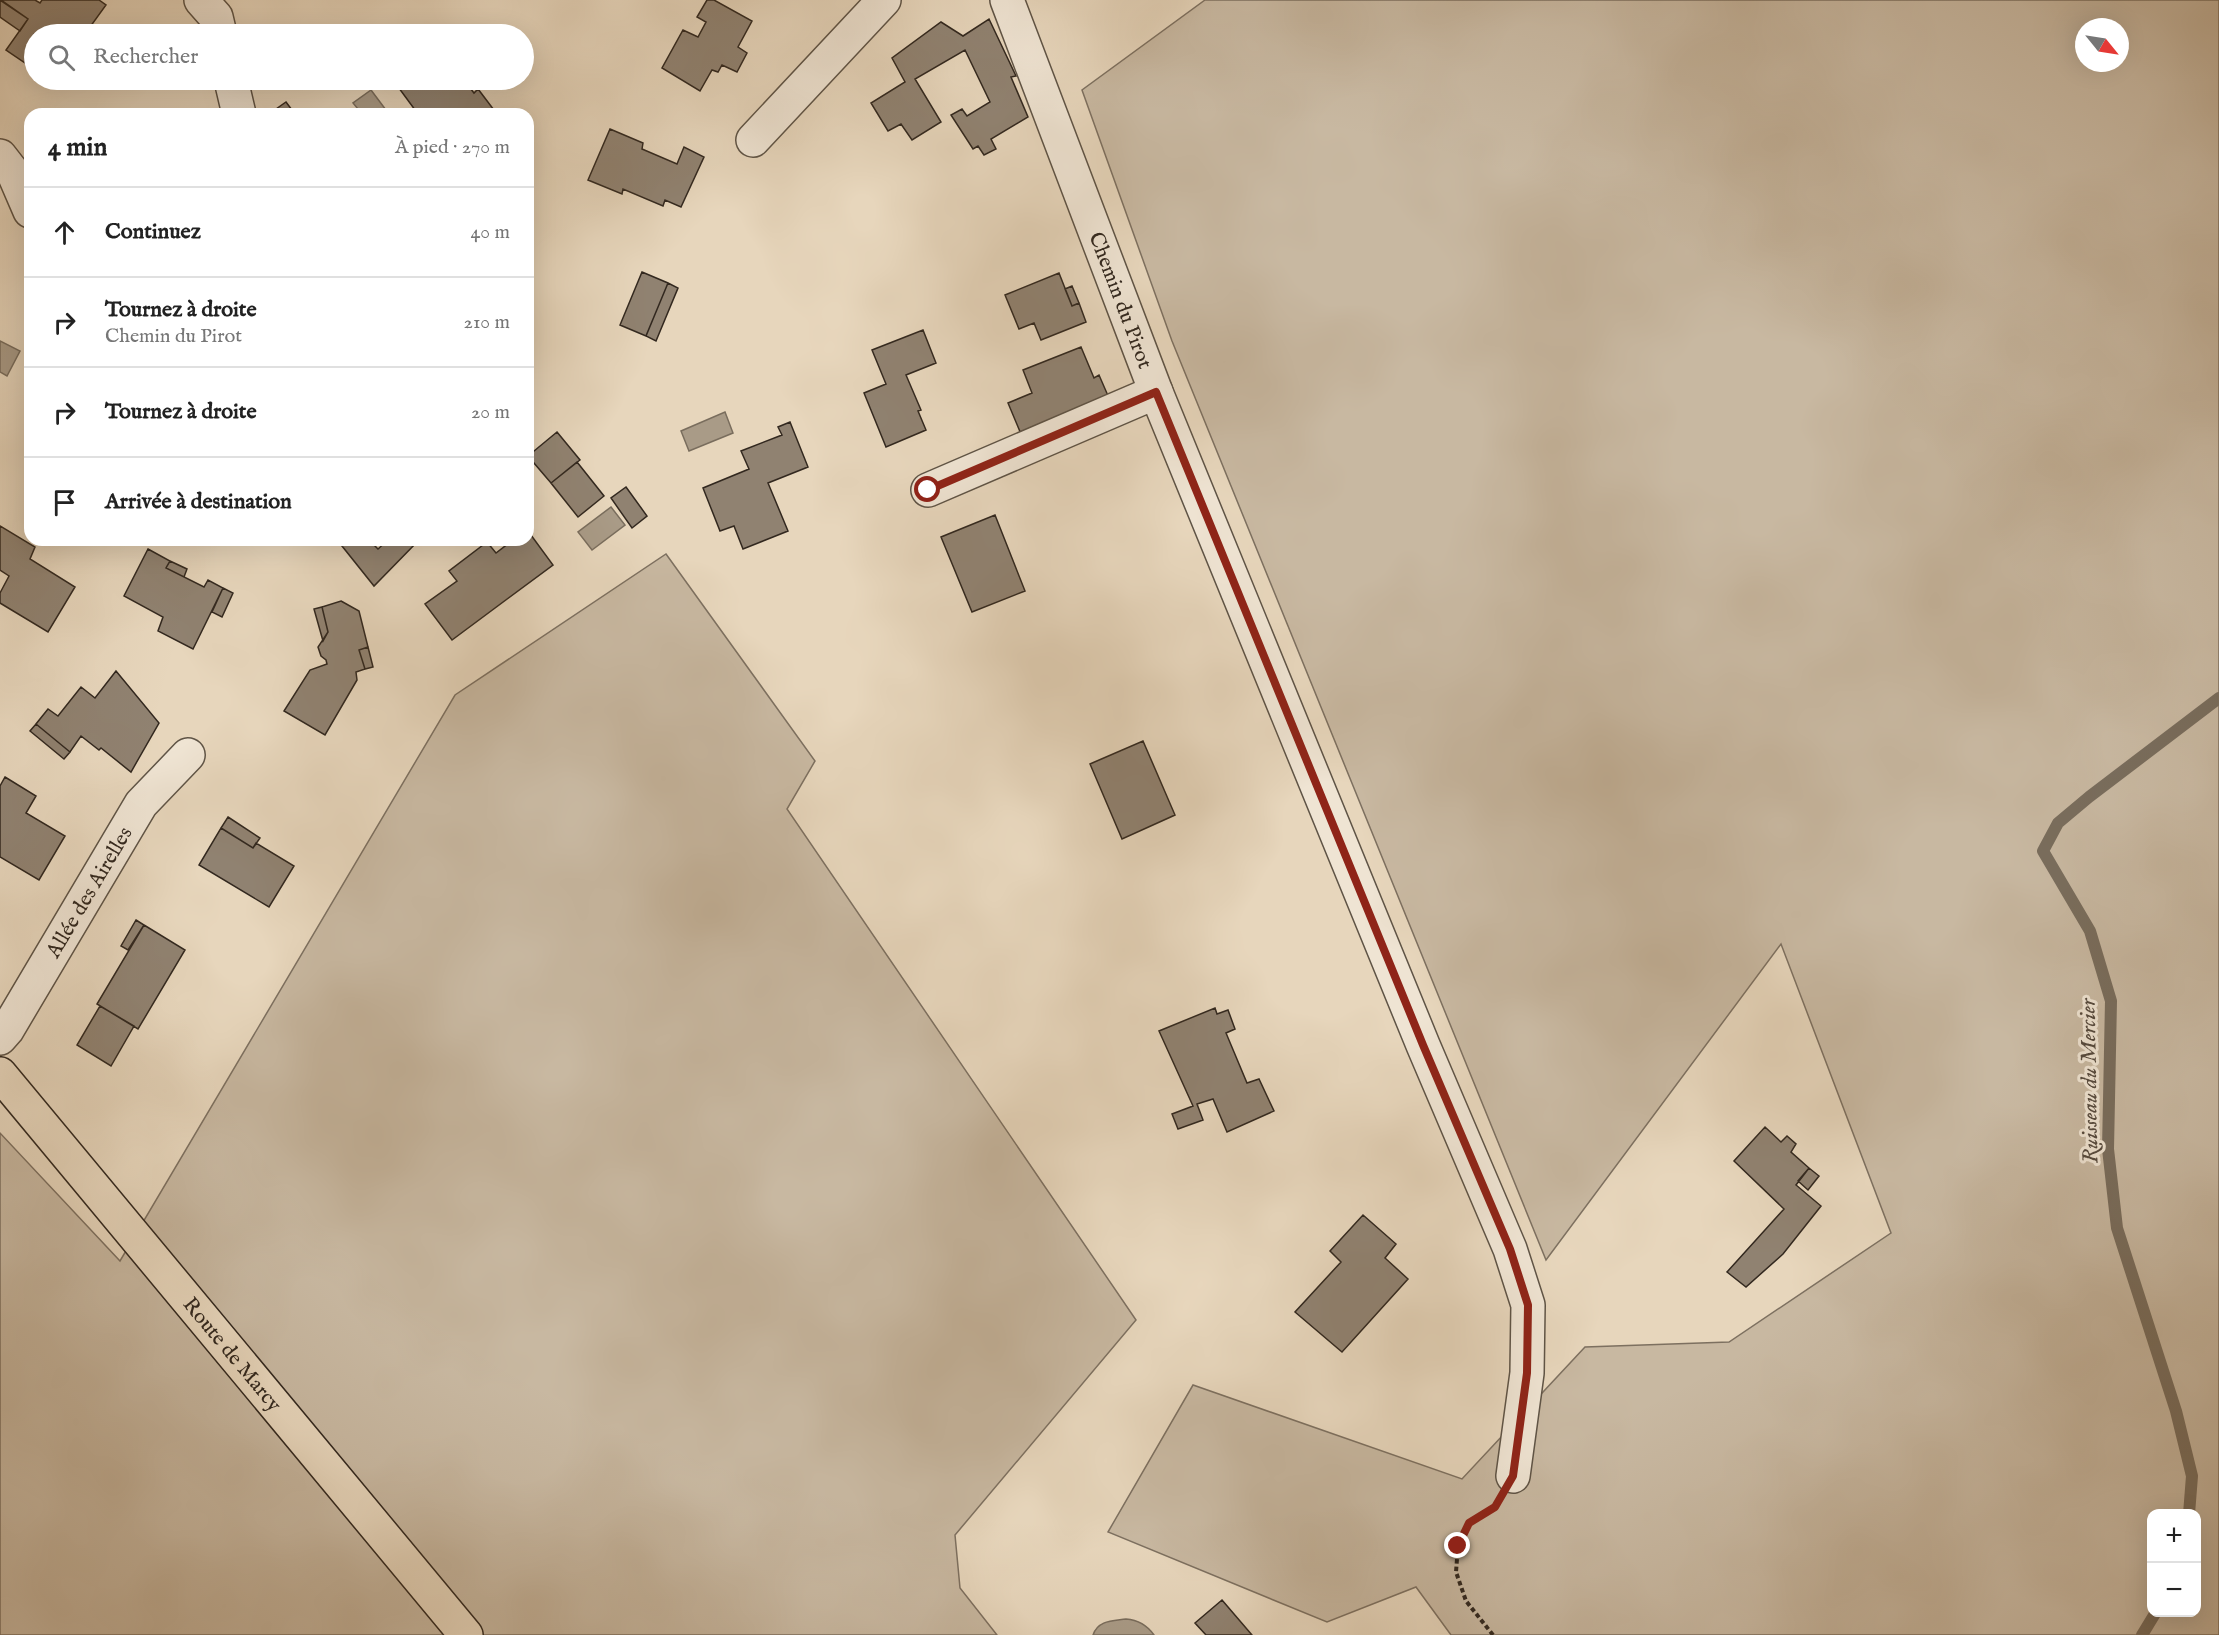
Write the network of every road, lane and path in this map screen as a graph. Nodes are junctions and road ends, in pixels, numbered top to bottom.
1 (201, 0) edge
2 (884, 0) edge
3 (1007, 0) edge
4 (218, 24) edge
5 (233, 90) edge
6 (238, 108) edge
7 (753, 140) dead end
8 (0, 156) edge
9 (24, 197) edge
10 (1156, 392) junction
11 (928, 490) dead end
12 (188, 755) dead end
13 (0, 1038) edge
14 (0, 1074) edge
15 (1513, 1476) joint
16 (466, 1635) edge
17 (1493, 1635) edge

1 - 4 street
2 - 7 street
3 - 10 street, Chemin du Pirot
5 - 6 street
8 - 9 street
10 - 11 street
10 - 15 street, Chemin du Pirot
12 - 13 street, Allée des Airelles
14 - 16 main road, Route de Marcy
15 - 17 path

